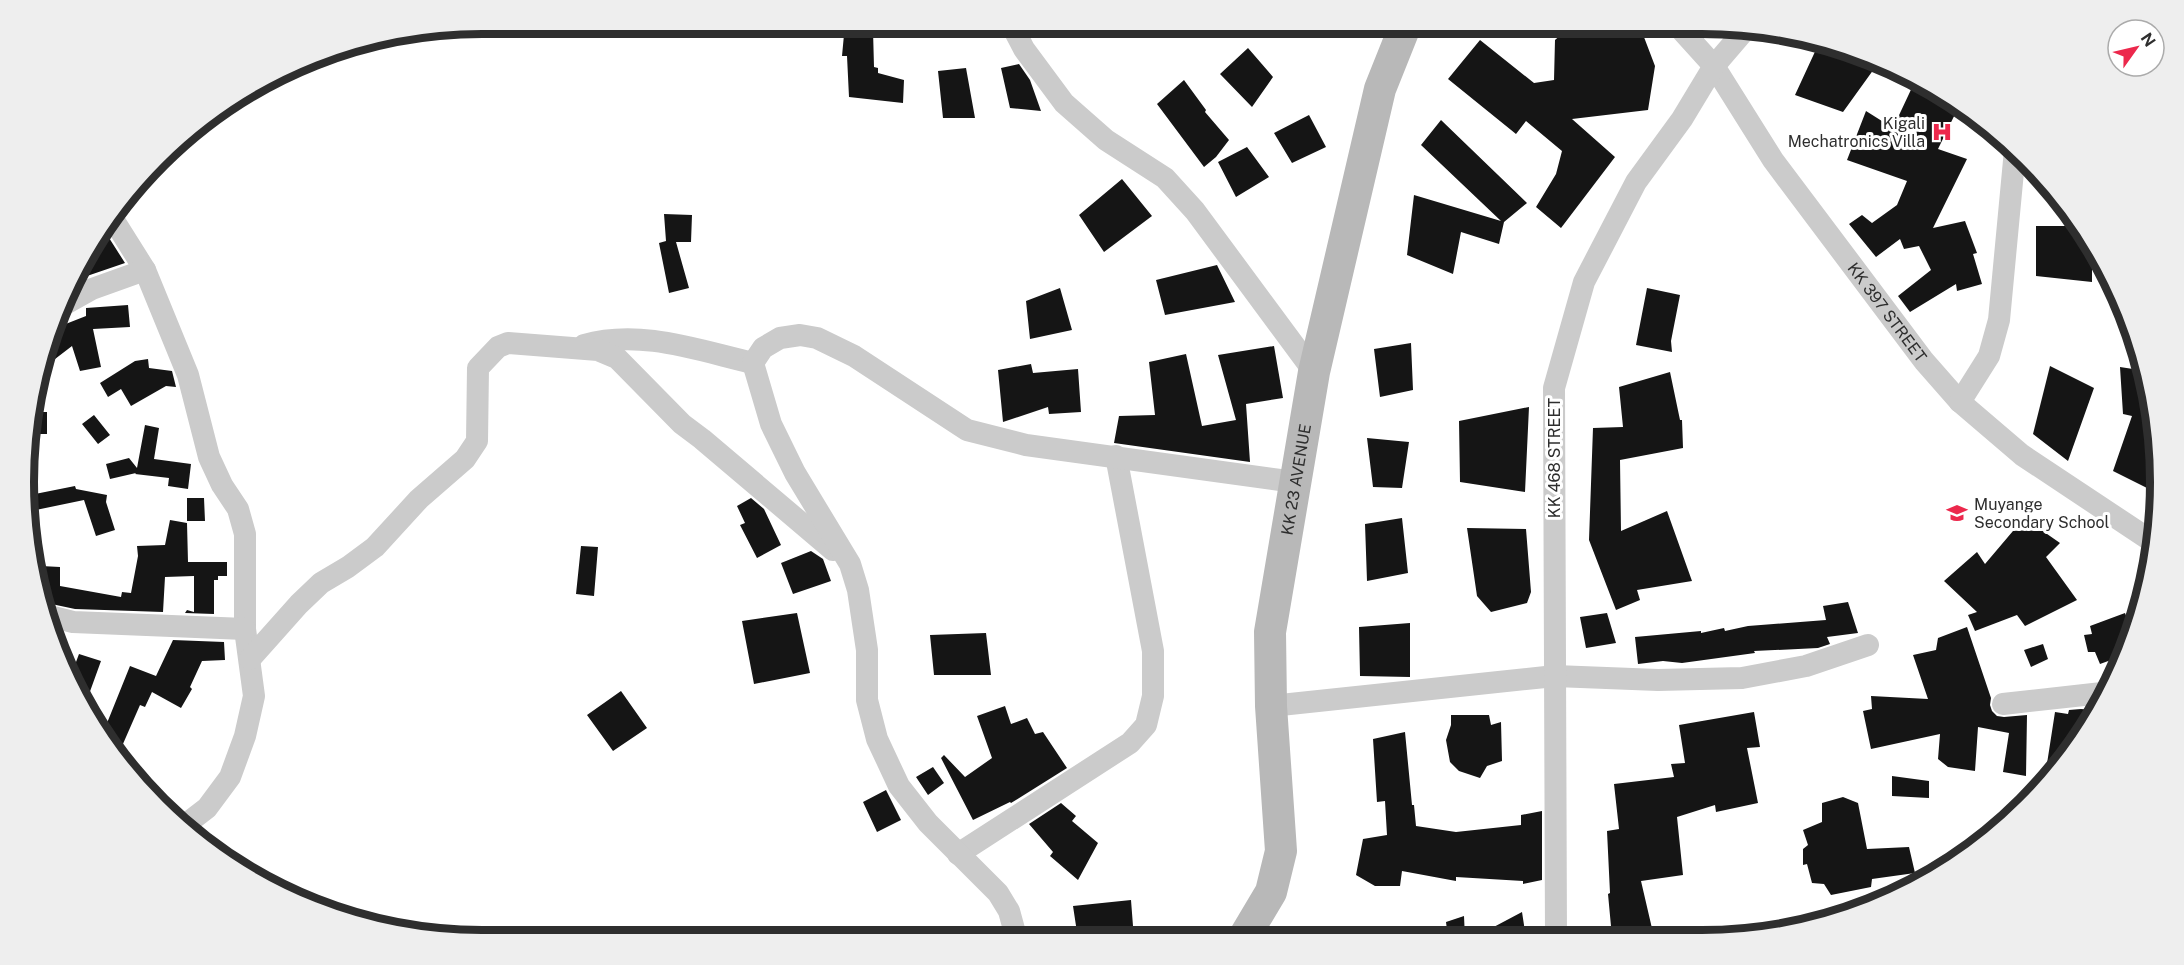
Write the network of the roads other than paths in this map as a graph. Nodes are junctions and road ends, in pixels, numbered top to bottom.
1 (1016, 34) edge
2 (1402, 34) edge
3 (1685, 34) edge
4 (1740, 36) edge
5 (1714, 66) junction
6 (2014, 162) edge
7 (117, 224) edge
8 (145, 270) junction
9 (74, 299) edge
10 (571, 348) junction
11 (753, 363) junction
12 (1314, 372) junction
13 (1960, 402) junction
14 (1116, 456) junction
15 (1295, 482) junction
16 (2146, 538) edge
17 (850, 564) junction
18 (55, 618) edge
19 (245, 629) junction
20 (1868, 645) dead end
21 (250, 658) junction
22 (1554, 676) junction
23 (2096, 694) edge
24 (2003, 704) dead end
25 (1271, 706) junction
26 (190, 821) edge
27 (958, 854) junction
28 (1014, 930) edge
29 (1248, 930) edge
30 (1556, 930) edge

1 - 12 street
2 - 12 main road, KK 23 AVENUE
3 - 5 street, KK 397 STREET
4 - 5 street, KK 468 STREET
5 - 13 street, KK 397 STREET
5 - 22 street, KK 468 STREET
6 - 13 street
7 - 8 street
8 - 9 street
8 - 19 street
10 - 11 street
10 - 17 street
10 - 21 street
11 - 14 street
11 - 17 street
12 - 15 main road, KK 23 AVENUE
13 - 16 street, KK 397 STREET
14 - 15 street
14 - 27 street
15 - 25 main road, KK 23 AVENUE
17 - 27 street
18 - 19 street
19 - 21 street
20 - 22 street
21 - 26 street
22 - 25 street
22 - 30 street, KK 468 STREET
23 - 24 street
25 - 29 main road, KK 23 AVENUE
27 - 28 street

